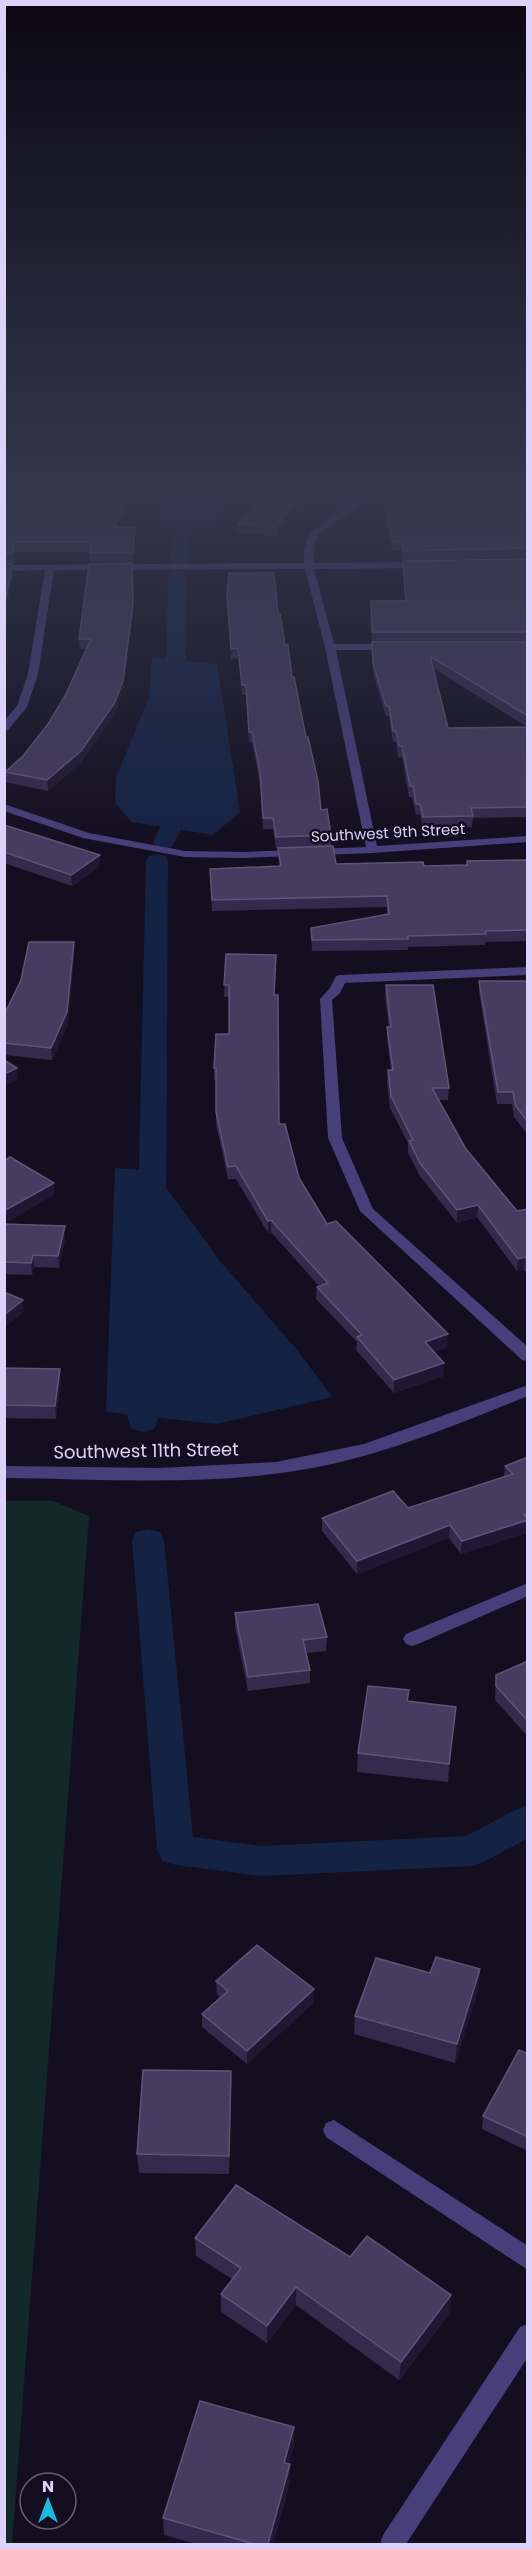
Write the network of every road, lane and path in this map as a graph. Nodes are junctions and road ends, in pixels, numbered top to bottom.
1 (44, 606) edge
2 (319, 606) edge
3 (330, 647) junction
4 (400, 647) edge
5 (4, 729) edge
6 (4, 807) edge
7 (528, 839) edge
8 (372, 850) junction
9 (528, 971) edge
10 (528, 1356) edge
11 (528, 1390) edge
12 (4, 1472) edge
13 (528, 1588) edge
14 (412, 1639) dead end
15 (334, 2130) dead end
16 (528, 2259) edge
17 (528, 2335) edge
18 (392, 2544) edge

1 - 5 street
2 - 3 street
3 - 4 street
3 - 8 street
6 - 8 street, Southwest 9th Street
7 - 8 street, Southwest 9th Street
9 - 10 street
11 - 12 street, Southwest 11th Street
13 - 14 street
15 - 16 street
17 - 18 street

